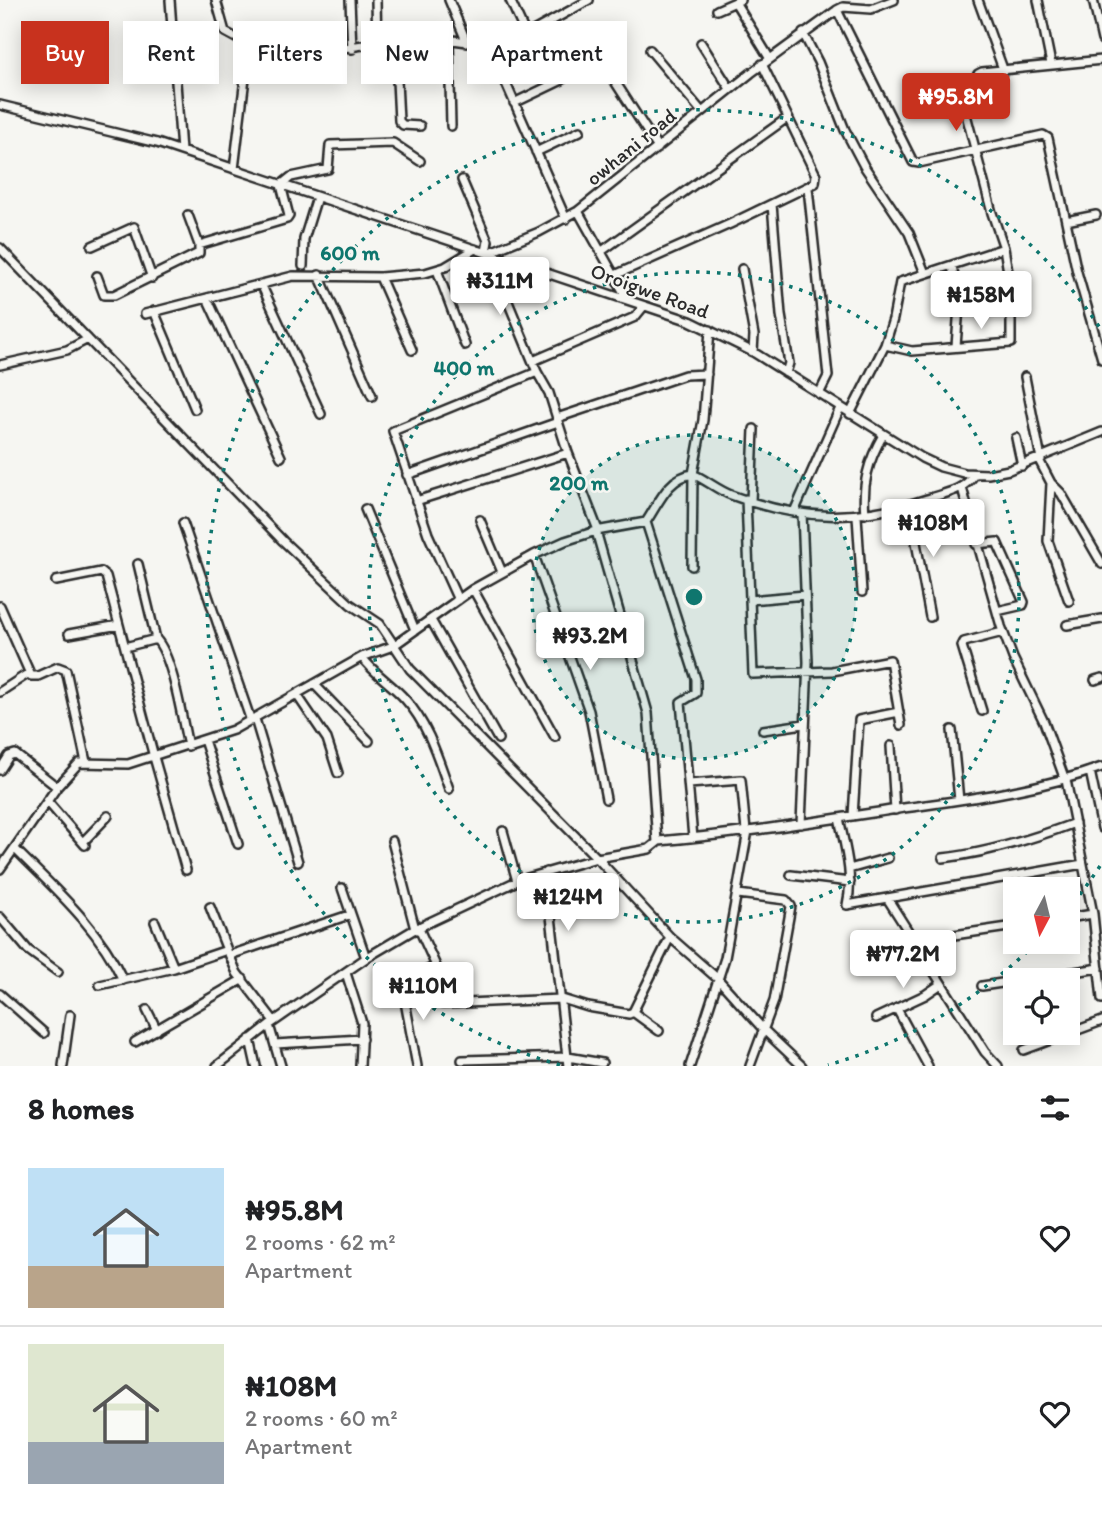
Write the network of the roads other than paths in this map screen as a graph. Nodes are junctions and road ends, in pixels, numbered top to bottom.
1 (170, 0) edge
2 (216, 0) edge
3 (350, 0) edge
4 (376, 0) edge
5 (449, 0) edge
6 (510, 0) edge
7 (589, 0) edge
8 (894, 0) edge
9 (978, 0) edge
10 (1038, 0) edge
11 (1093, 0) edge
12 (738, 1) edge
13 (718, 10) dead end
14 (837, 10) junction
15 (376, 21) edge
16 (520, 21) edge
17 (551, 21) edge
18 (803, 33) junction
19 (233, 36) edge
20 (1102, 40) edge
21 (453, 41) edge
22 (467, 43) joint
23 (701, 43) dead end
24 (361, 47) edge
25 (347, 48) edge
26 (352, 48) junction
27 (650, 50) dead end
28 (770, 59) junction
29 (1102, 60) edge
30 (762, 64) junction
31 (1051, 64) junction
32 (1003, 69) junction
33 (244, 84) edge
34 (396, 84) edge
35 (450, 84) edge
36 (506, 84) edge
37 (554, 84) edge
38 (617, 84) edge
39 (730, 89) junction
40 (514, 103) junction
41 (0, 105) edge
42 (702, 112) junction
43 (787, 118) junction
44 (420, 126) dead end
45 (450, 126) dead end
46 (580, 131) dead end
47 (658, 148) junction
48 (181, 151) junction
49 (536, 152) junction
50 (977, 152) junction
51 (420, 161) dead end
52 (234, 169) junction
53 (462, 180) dead end
54 (281, 185) junction
55 (808, 188) junction
56 (317, 197) junction
57 (772, 204) junction
58 (578, 211) junction
59 (188, 215) dead end
60 (1096, 215) dead end
61 (566, 219) junction
62 (1066, 221) junction
63 (199, 245) junction
64 (92, 246) dead end
65 (0, 248) edge
66 (1004, 248) junction
67 (475, 249) junction
68 (602, 251) junction
69 (487, 252) junction
70 (951, 265) junction
71 (303, 266) dead end
72 (742, 269) dead end
73 (437, 270) junction
74 (925, 273) junction
75 (319, 275) junction
76 (615, 275) junction
77 (97, 276) dead end
78 (380, 277) junction
79 (152, 278) junction
80 (261, 284) junction
81 (207, 298) junction
82 (628, 300) junction
83 (644, 306) junction
84 (154, 311) junction
85 (145, 314) dead end
86 (709, 330) junction
87 (89, 339) junction
88 (465, 345) dead end
89 (885, 345) junction
90 (956, 346) junction
91 (412, 350) dead end
92 (753, 352) junction
93 (1102, 359) edge
94 (533, 361) junction
95 (0, 365) edge
96 (537, 372) junction
97 (786, 373) junction
98 (707, 374) junction
99 (1026, 377) dead end
100 (819, 394) junction
101 (372, 396) dead end
102 (840, 408) junction
103 (195, 409) dead end
104 (321, 414) dead end
105 (850, 414) junction
106 (557, 420) junction
107 (754, 429) dead end
108 (1102, 432) edge
109 (883, 435) junction
110 (1016, 438) dead end
111 (568, 453) junction
112 (281, 457) dead end
113 (1040, 459) junction
114 (1022, 466) junction
115 (693, 474) junction
116 (407, 475) junction
117 (974, 475) junction
118 (1051, 483) junction
119 (962, 488) junction
120 (748, 500) junction
121 (416, 502) junction
122 (909, 505) junction
123 (365, 509) dead end
124 (798, 512) junction
125 (861, 515) junction
126 (480, 520) dead end
127 (646, 522) junction
128 (183, 523) dead end
129 (597, 531) junction
130 (976, 544) junction
131 (534, 555) junction
132 (138, 564) dead end
133 (1102, 564) edge
134 (692, 566) dead end
135 (502, 572) junction
136 (56, 581) dead end
137 (473, 589) junction
138 (862, 592) dead end
139 (805, 595) junction
140 (458, 600) junction
141 (750, 600) junction
142 (1069, 601) dead end
143 (0, 606) edge
144 (997, 611) junction
145 (930, 617) dead end
146 (1102, 619) edge
147 (431, 620) junction
148 (119, 625) junction
149 (1067, 625) dead end
150 (415, 630) junction
151 (1003, 632) junction
152 (69, 634) dead end
153 (156, 639) junction
154 (393, 646) junction
155 (125, 647) junction
156 (362, 657) junction
157 (807, 670) junction
158 (29, 673) junction
159 (314, 684) junction
160 (0, 692) edge
161 (297, 695) junction
162 (982, 711) dead end
163 (899, 712) junction
164 (253, 720) junction
165 (804, 724) junction
166 (901, 725) dead end
167 (762, 730) dead end
168 (952, 730) dead end
169 (555, 737) dead end
170 (498, 738) dead end
171 (204, 740) junction
172 (369, 741) dead end
173 (188, 746) junction
174 (891, 746) dead end
175 (154, 757) junction
176 (86, 762) junction
177 (1102, 767) edge
178 (0, 770) edge
179 (1090, 771) junction
180 (338, 773) dead end
181 (1066, 780) junction
182 (688, 784) junction
183 (57, 787) junction
184 (449, 789) dead end
185 (606, 799) dead end
186 (959, 800) junction
187 (47, 801) junction
188 (895, 810) junction
189 (108, 816) dead end
190 (853, 816) junction
191 (839, 818) junction
192 (1075, 823) junction
193 (801, 824) junction
194 (1102, 828) edge
195 (503, 831) dead end
196 (747, 831) junction
197 (693, 838) junction
198 (392, 841) dead end
199 (657, 842) junction
200 (238, 844) dead end
201 (15, 849) junction
202 (597, 858) junction
203 (888, 858) dead end
204 (943, 858) dead end
205 (298, 862) dead end
206 (1083, 864) junction
207 (0, 869) edge
208 (849, 869) junction
209 (186, 870) dead end
210 (546, 872) junction
211 (791, 875) dead end
212 (517, 881) junction
213 (850, 882) junction
214 (342, 888) dead end
215 (738, 894) junction
216 (887, 898) junction
217 (211, 907) dead end
218 (1093, 914) junction
219 (349, 915) junction
220 (1080, 916) edge
221 (0, 917) edge
222 (155, 922) dead end
223 (1003, 928) edge
224 (415, 929) junction
225 (954, 935) dead end
226 (670, 937) junction
227 (1099, 937) edge
228 (912, 938) junction
229 (229, 952) junction
230 (366, 958) junction
231 (866, 966) dead end
232 (174, 968) junction
233 (1099, 968) junction
234 (1080, 971) edge
235 (58, 972) dead end
236 (345, 973) junction
237 (243, 979) junction
238 (718, 979) junction
239 (123, 980) junction
240 (1003, 983) edge
241 (942, 984) junction
242 (100, 985) dead end
243 (982, 986) dead end
244 (0, 994) edge
245 (562, 999) junction
246 (1102, 999) edge
247 (443, 1004) dead end
248 (897, 1009) junction
249 (147, 1010) dead end
250 (633, 1012) junction
251 (70, 1015) dead end
252 (876, 1018) dead end
253 (1102, 1021) edge
254 (271, 1023) junction
255 (763, 1029) junction
256 (157, 1030) junction
257 (659, 1031) dead end
258 (44, 1033) dead end
259 (250, 1039) junction
260 (362, 1040) junction
261 (135, 1042) dead end
262 (275, 1044) junction
263 (1024, 1051) dead end
264 (568, 1057) junction
265 (462, 1060) dead end
266 (602, 1063) dead end
267 (219, 1065) edge
268 (995, 1065) edge
269 (63, 1066) edge
270 (256, 1066) edge
271 (281, 1066) edge
272 (360, 1066) edge
273 (417, 1066) edge
274 (568, 1066) edge
275 (690, 1066) edge
276 (750, 1066) edge
277 (802, 1066) edge
278 (928, 1066) edge

1 - 48 street
2 - 19 street
3 - 26 street
4 - 15 street
5 - 22 street
6 - 16 street
7 - 17 street
8 - 14 street
9 - 32 street
10 - 31 street
11 - 20 street
12 - 13 street
12 - 28 street
14 - 18 street, owhani road
14 - 50 street
18 - 28 street, owhani road
18 - 74 street
21 - 22 street
23 - 39 street
24 - 26 street
25 - 26 street
27 - 42 street
28 - 30 street, owhani road
29 - 31 street
30 - 39 street, owhani road
30 - 43 street
31 - 32 street
32 - 50 street
33 - 52 street
34 - 44 street
35 - 45 street
36 - 40 street
37 - 40 street
38 - 47 street
39 - 42 street, owhani road
40 - 49 street
41 - 48 street, Oroigwe Road
42 - 47 street, owhani road
43 - 55 street
43 - 68 street
46 - 49 street
47 - 58 street, owhani road
48 - 52 street, Oroigwe Road
49 - 61 street
50 - 62 street
50 - 66 street
51 - 54 street
52 - 54 street, Oroigwe Road
53 - 69 street
54 - 56 street, Oroigwe Road
54 - 63 street
55 - 57 street
55 - 100 street
56 - 67 street, Oroigwe Road
56 - 71 street
57 - 76 street
57 - 97 street
58 - 61 street, owhani road
58 - 68 street
59 - 63 street
60 - 62 street
61 - 69 street, owhani road
62 - 93 street
63 - 79 street
64 - 79 street
65 - 87 street
66 - 70 street
66 - 90 street
67 - 69 street, Oroigwe Road
67 - 73 street
68 - 76 street
69 - 82 street, Oroigwe Road
69 - 94 street
70 - 74 street
70 - 90 street
72 - 92 street
73 - 78 street
73 - 88 street
74 - 89 street
75 - 78 street
75 - 80 street
75 - 101 street
76 - 82 street
77 - 79 street
78 - 91 street
80 - 81 street
80 - 104 street
81 - 84 street
81 - 112 street
82 - 83 street, Oroigwe Road
83 - 86 street, Oroigwe Road
83 - 94 street
84 - 85 street
84 - 103 street
86 - 92 street, Oroigwe Road
86 - 98 street
87 - 95 street
87 - 154 street
89 - 90 street
89 - 105 street
92 - 97 street, Oroigwe Road
94 - 96 street
96 - 106 street
96 - 116 street
97 - 100 street, Oroigwe Road
98 - 106 street
98 - 115 street
99 - 113 street
100 - 102 street, Oroigwe Road
102 - 105 street, Oroigwe Road
102 - 124 street
105 - 109 street, Oroigwe Road
106 - 111 street
106 - 116 street
107 - 120 street
108 - 113 street, Oroigwe Road
109 - 117 street, Oroigwe Road
109 - 125 street
110 - 114 street
111 - 121 street
111 - 129 street
113 - 114 street, Oroigwe Road
113 - 118 street
114 - 117 street, Oroigwe Road
115 - 120 street
115 - 127 street
115 - 134 street
116 - 121 street
117 - 119 street
118 - 133 street
118 - 142 street
119 - 122 street
119 - 130 street
120 - 124 street
120 - 141 street
121 - 140 street
122 - 125 street
122 - 145 street
123 - 150 street
124 - 125 street
124 - 139 street
125 - 138 street
126 - 135 street
127 - 129 street
127 - 182 street
128 - 164 street
129 - 131 street
129 - 199 street
130 - 144 street
130 - 144 street
131 - 135 street
131 - 185 street
132 - 153 street
135 - 137 street
136 - 148 street
137 - 140 street
137 - 169 street
139 - 141 street
139 - 157 street
140 - 147 street
141 - 157 street
143 - 158 street
144 - 151 street
146 - 149 street
147 - 150 street
147 - 170 street
148 - 152 street
148 - 155 street
150 - 154 street
151 - 162 street
151 - 181 street
153 - 155 street
153 - 173 street
154 - 156 street
154 - 202 street
155 - 175 street
156 - 159 street
156 - 184 street
157 - 163 street
157 - 165 street
158 - 160 street
158 - 176 street
159 - 161 street
159 - 172 street
161 - 164 street
161 - 180 street
163 - 166 street
163 - 190 street
164 - 171 street
164 - 205 street
165 - 167 street
165 - 193 street
168 - 186 street
171 - 173 street
171 - 200 street
173 - 175 street
174 - 188 street
175 - 176 street
175 - 209 street
176 - 183 street
177 - 179 street
178 - 183 street
179 - 181 street
179 - 194 street
181 - 186 street
181 - 192 street
182 - 196 street
182 - 197 street
183 - 187 street
186 - 188 street
187 - 189 street
187 - 201 street
188 - 190 street
190 - 191 street
191 - 193 street
191 - 208 street
192 - 204 street
192 - 206 street
193 - 196 street
195 - 212 street
196 - 197 street
196 - 215 street
197 - 199 street
198 - 224 street
199 - 202 street
201 - 207 street
201 - 239 street
202 - 210 street
202 - 226 street
203 - 208 street
206 - 216 street
206 - 218 street
208 - 213 street
210 - 212 street
210 - 245 street
211 - 213 street
212 - 224 street
213 - 216 street
214 - 219 street
215 - 238 street
215 - 255 street
216 - 228 street
217 - 229 street
218 - 220 street
218 - 227 street
219 - 229 street
219 - 230 street
221 - 235 street
222 - 232 street
223 - 225 street
224 - 230 street
224 - 273 street
226 - 238 street
226 - 250 street
227 - 233 street
228 - 231 street
228 - 241 street
229 - 232 street
229 - 237 street
230 - 236 street
232 - 239 street
233 - 234 street
233 - 246 street
236 - 254 street
236 - 260 street
237 - 254 street
237 - 256 street
238 - 255 street
238 - 275 street
239 - 242 street
240 - 243 street
241 - 248 street
241 - 268 street
244 - 258 street
245 - 247 street
245 - 250 street
245 - 264 street
248 - 252 street
248 - 278 street
249 - 256 street
250 - 257 street
251 - 269 street
253 - 263 street
254 - 259 street
254 - 262 street
255 - 276 street
255 - 277 street
256 - 261 street
259 - 267 street
259 - 270 street
260 - 262 street
260 - 272 street
262 - 271 street
264 - 265 street
264 - 266 street
264 - 274 street

